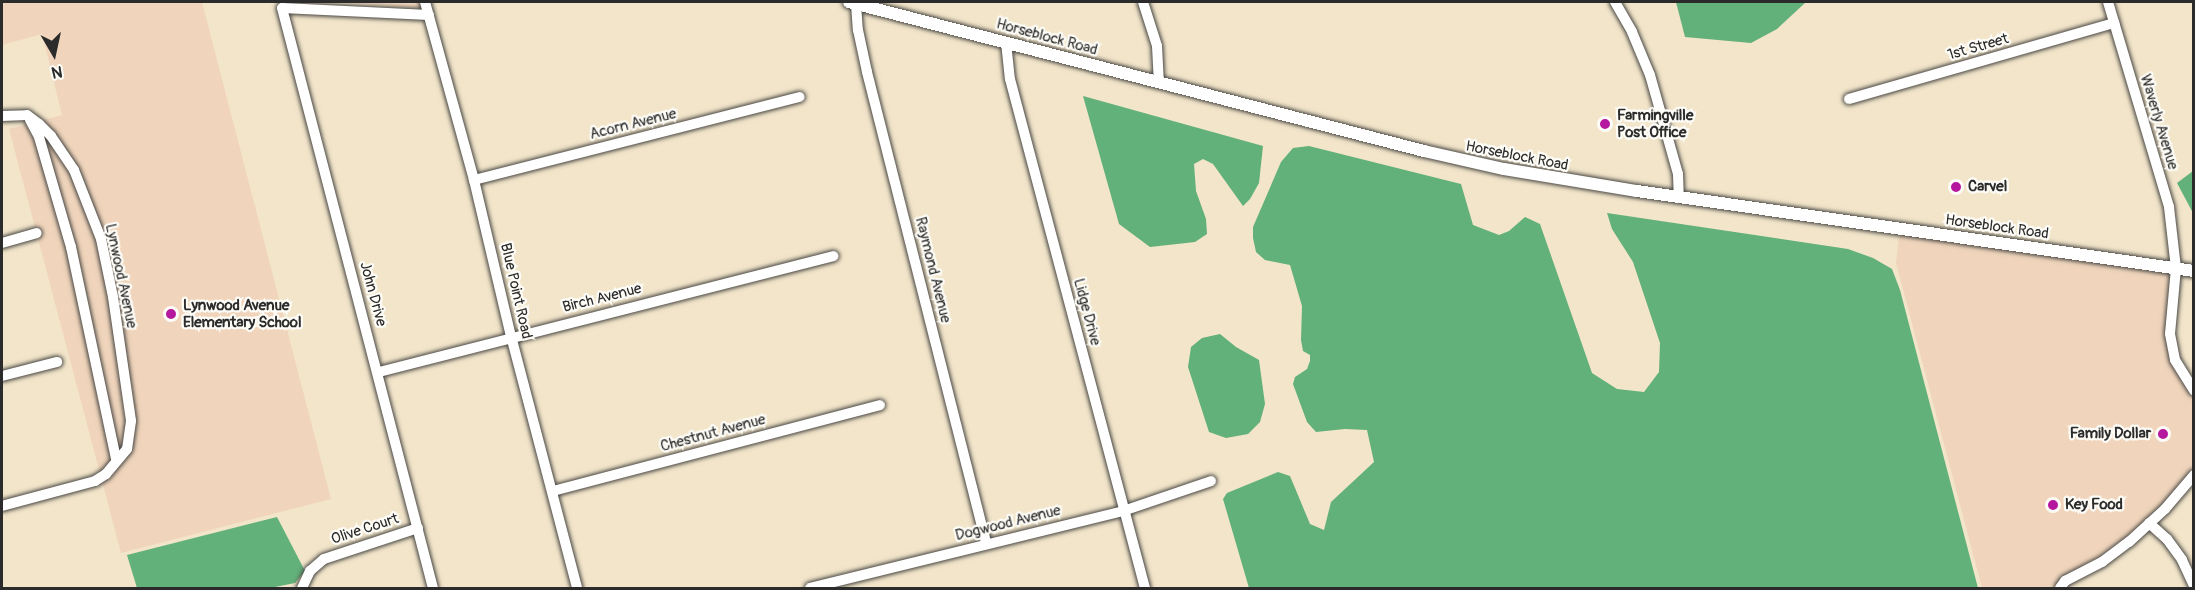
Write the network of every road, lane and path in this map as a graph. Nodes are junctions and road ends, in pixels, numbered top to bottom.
1 (425, 2) edge
2 (853, 2) edge
3 (1143, 2) edge
4 (1615, 2) edge
5 (2108, 2) edge
6 (429, 15) junction
7 (2114, 23) junction
8 (1006, 42) junction
9 (1159, 82) junction
10 (800, 97) dead end
11 (1850, 99) dead end
12 (27, 115) junction
13 (2, 116) edge
14 (474, 180) junction
15 (1679, 197) junction
16 (37, 233) dead end
17 (2, 243) edge
18 (832, 256) dead end
19 (2176, 268) junction
20 (2193, 271) edge
21 (511, 336) junction
22 (57, 362) dead end
23 (379, 372) junction
24 (2, 376) edge
25 (2193, 391) edge
26 (880, 405) dead end
27 (116, 459) junction
28 (2193, 474) edge
29 (1211, 481) dead end
30 (553, 490) junction
31 (2, 506) edge
32 (1123, 511) junction
33 (2149, 523) junction
34 (418, 528) junction
35 (986, 543) junction
36 (2193, 586) edge
37 (302, 588) edge
38 (433, 588) edge
39 (577, 588) edge
40 (810, 588) edge
41 (1145, 588) edge
42 (2060, 588) edge

1 - 6 street, Blue Point Road
2 - 8 main road, Horseblock Road
2 - 35 street, Raymond Avenue
3 - 9 street
4 - 15 street
5 - 7 street, Waverly Avenue
6 - 14 street, Blue Point Road
6 - 23 street, John Drive
7 - 11 street, 1st Street
7 - 19 street, Waverly Avenue
8 - 9 main road, Horseblock Road
8 - 32 street, Lidge Drive
9 - 15 main road, Horseblock Road
10 - 14 street, Acorn Avenue
12 - 13 street
12 - 27 street
12 - 27 street, Lynwood Avenue
14 - 21 street, Blue Point Road
15 - 19 main road, Horseblock Road
16 - 17 street
18 - 21 street, Birch Avenue
19 - 20 main road, Horseblock Road
19 - 25 street, Waverly Avenue
21 - 23 street, Birch Avenue
21 - 30 street, Blue Point Road
22 - 24 street
23 - 34 street, John Drive
26 - 30 street, Chestnut Avenue
27 - 31 street, Lynwood Avenue
28 - 33 street
29 - 32 street, Dogwood Avenue
30 - 39 street, Blue Point Road
32 - 35 street, Dogwood Avenue
32 - 41 street, Lidge Drive
33 - 36 street
33 - 42 street
34 - 37 street, Olive Court
34 - 38 street, John Drive
35 - 40 street, Dogwood Avenue

